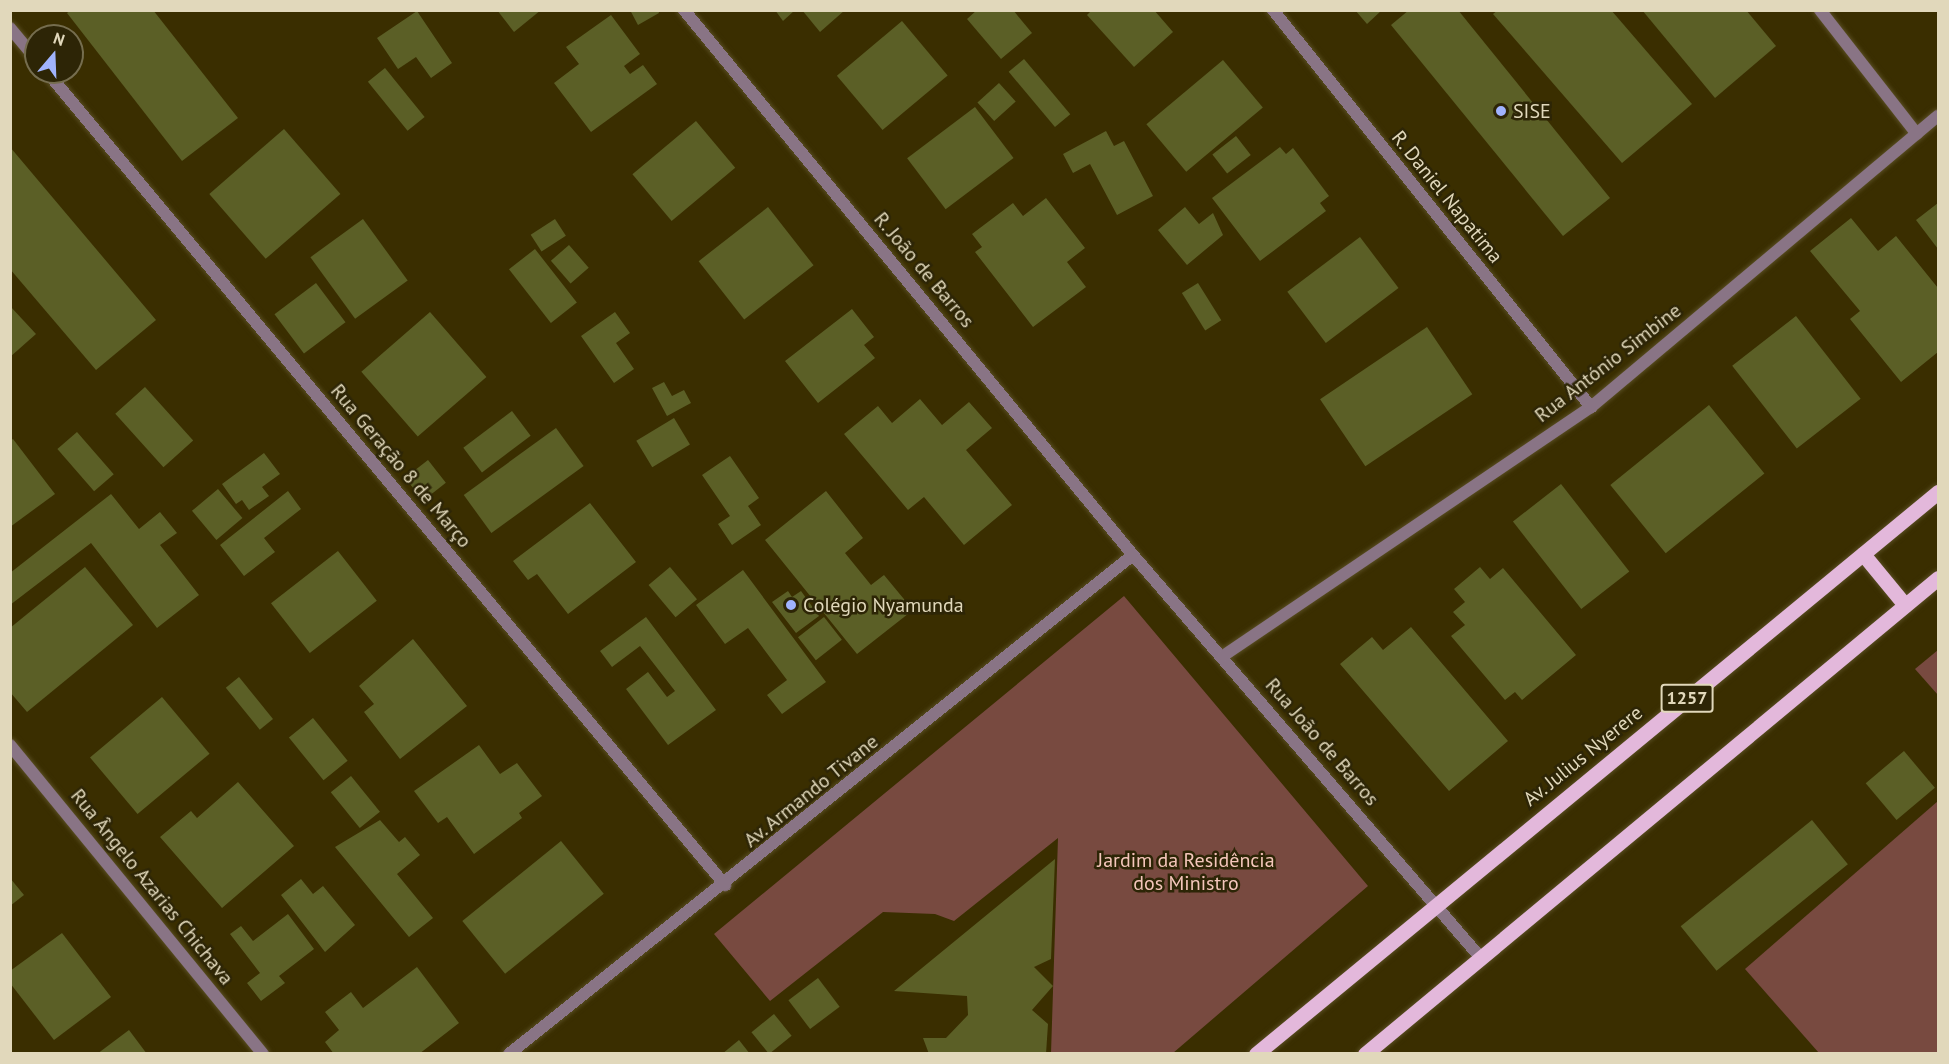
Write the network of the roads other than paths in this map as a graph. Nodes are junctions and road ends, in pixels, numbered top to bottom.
1 (684, 10) edge
2 (1273, 10) edge
3 (1820, 10) edge
4 (10, 28) edge
5 (24, 45) edge
6 (57, 84) edge
7 (1938, 116) edge
8 (1917, 134) junction
9 (1591, 407) junction
10 (1938, 492) edge
11 (1863, 554) junction
12 (1133, 555) junction
13 (1938, 578) edge
14 (1905, 605) junction
15 (1223, 656) junction
16 (10, 745) edge
17 (725, 885) junction
18 (1436, 904) junction
19 (1480, 957) junction
20 (263, 1053) edge
21 (509, 1053) edge
22 (1256, 1053) edge
23 (1365, 1053) edge

1 - 12 street, R. João de Barros
2 - 9 street, R. Daniel Napatima
3 - 8 street
4 - 5 street
6 - 17 street, Rua Geração 8 de Março
7 - 8 street, Rua António Simbine
8 - 9 street, Rua António Simbine
9 - 15 street, Rua António Simbine
10 - 11 main road, Av. Julius Nyerere / 1257
11 - 14 main road
11 - 18 main road, Av. Julius Nyerere / 1257
12 - 15 street, Rua João de Barros
12 - 17 street, Av. Armando Tivane
13 - 14 main road
14 - 19 main road
15 - 18 street, Rua João de Barros
16 - 20 street, Rua Ângelo Azarias Chichava
17 - 21 street, Av. Armando Tivane
18 - 19 street, Rua João de Barros
18 - 22 main road, Av. Julius Nyerere / 1257
19 - 23 main road

